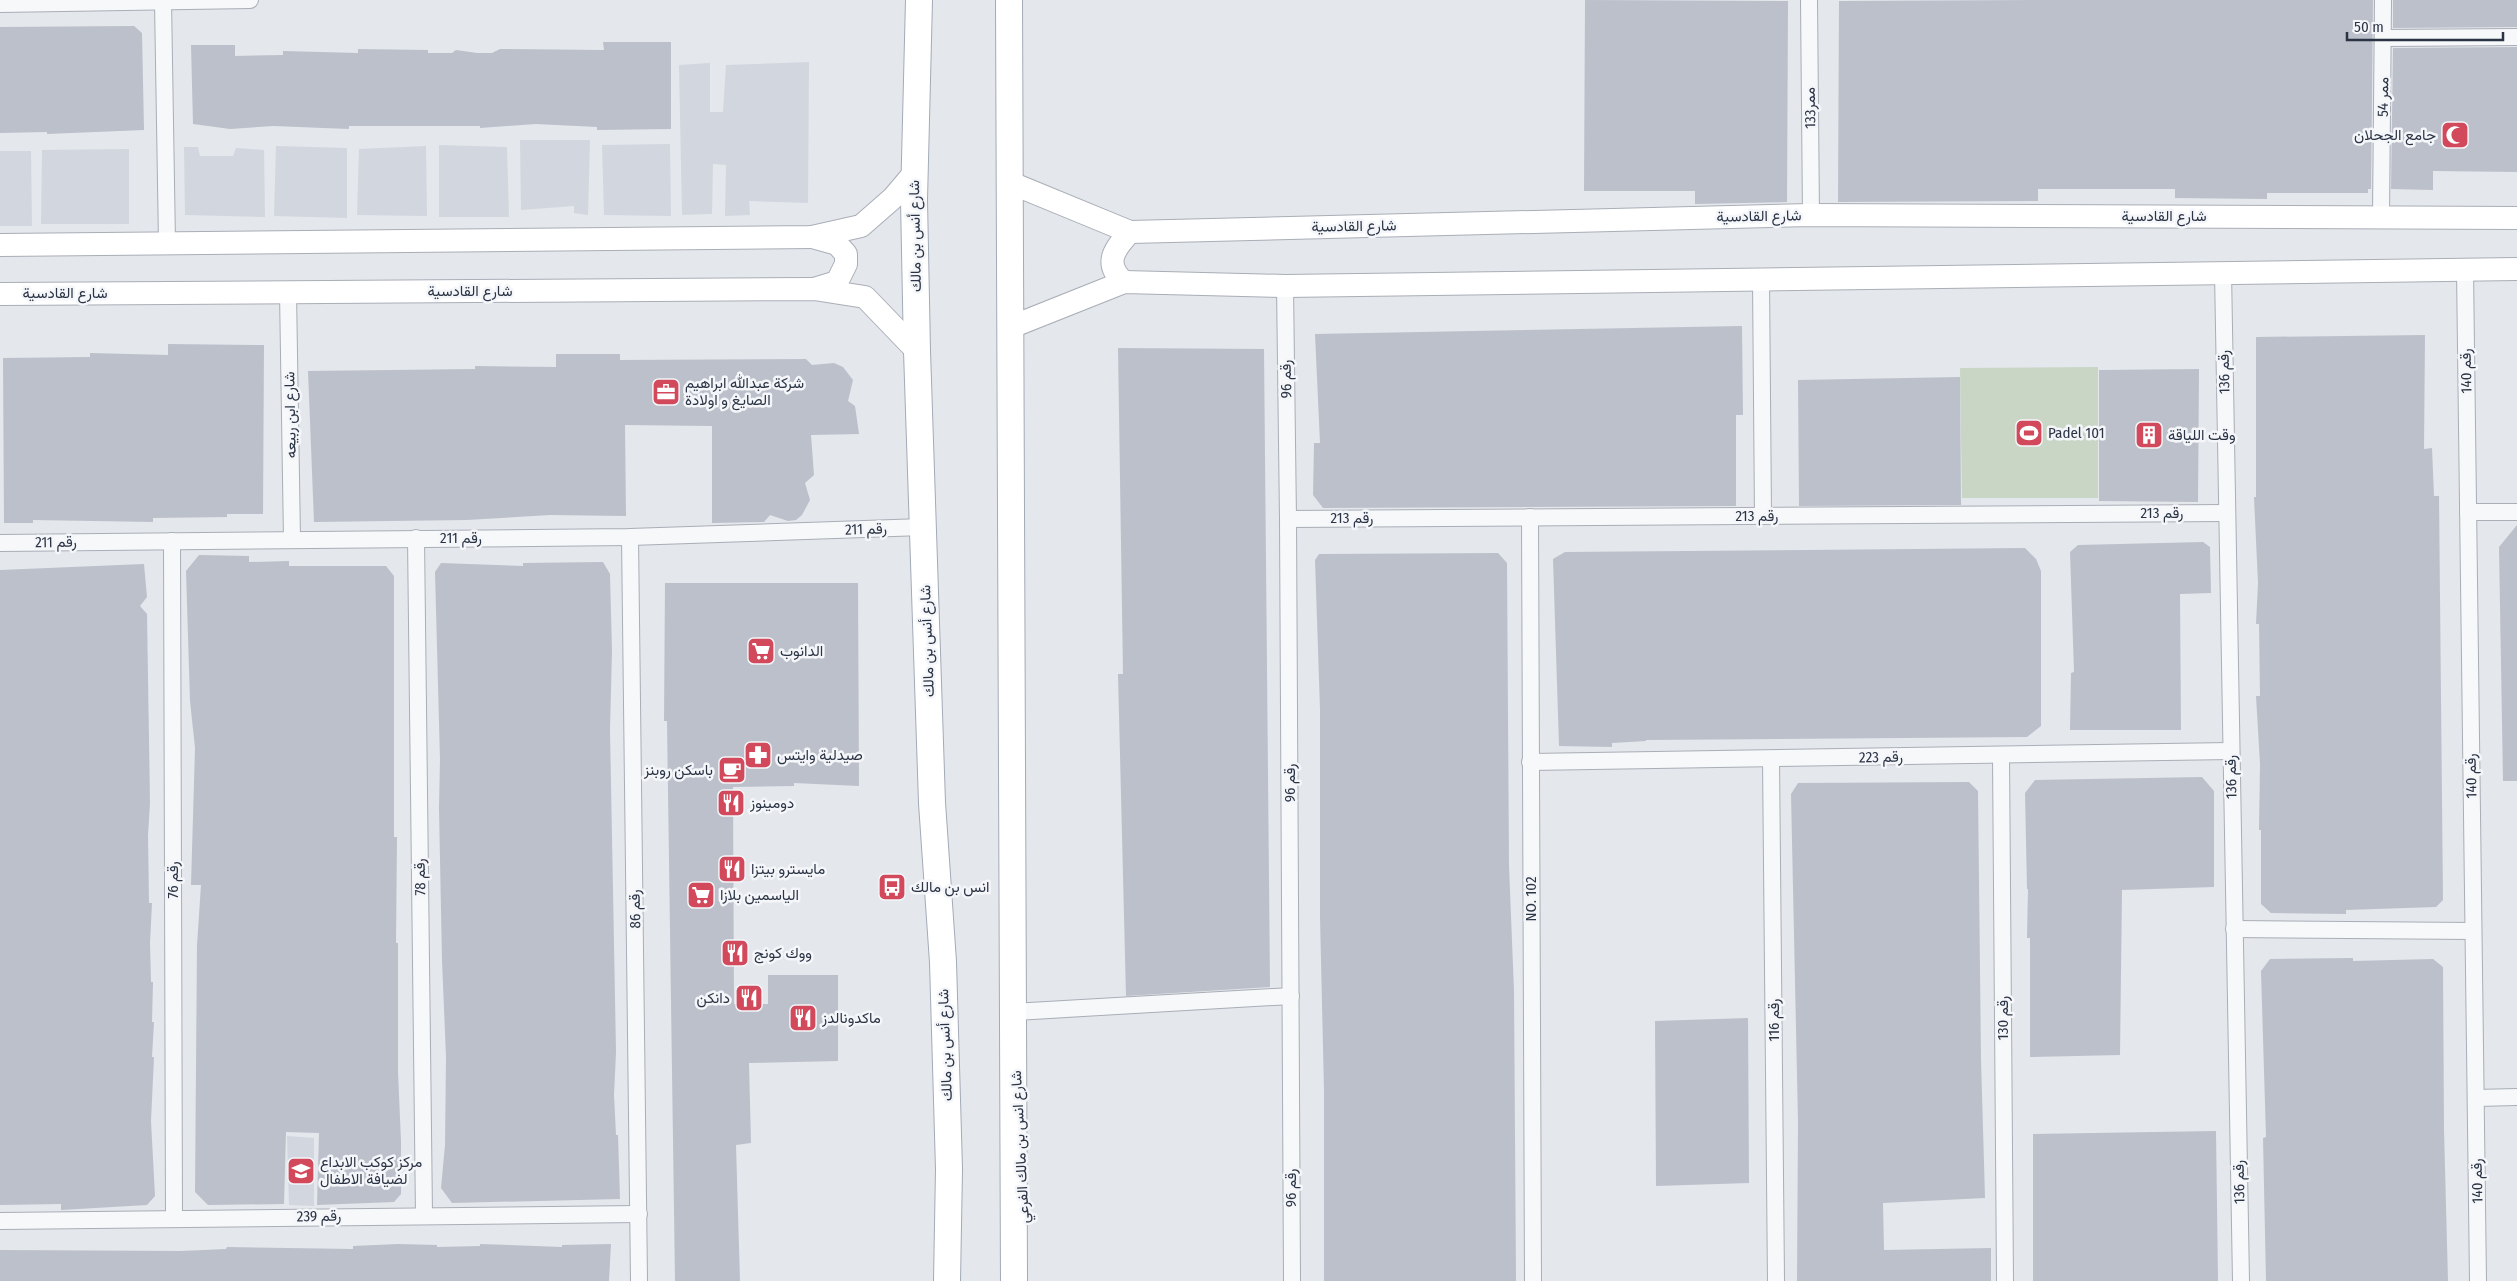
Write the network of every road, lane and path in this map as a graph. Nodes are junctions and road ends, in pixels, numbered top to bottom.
1 (250, 0) edge
2 (919, 0) edge
3 (1009, 0) edge
4 (1809, 0) edge
5 (2383, 0) edge
6 (59, 2) edge
7 (163, 2) junction
8 (0, 4) edge
9 (2517, 37) edge
10 (2384, 38) junction
11 (914, 172) junction
12 (1011, 183) junction
13 (1812, 215) junction
14 (2381, 215) dead end
15 (2517, 218) edge
16 (1130, 232) junction
17 (812, 237) junction
18 (167, 243) junction
19 (0, 245) edge
20 (2465, 270) junction
21 (2517, 270) edge
22 (2222, 272) junction
23 (1761, 279) junction
24 (1124, 282) junction
25 (1285, 286) junction
26 (814, 289) junction
27 (288, 292) junction
28 (0, 294) edge
29 (1011, 328) junction
30 (917, 351) junction
31 (2468, 512) junction
32 (2517, 512) edge
33 (2226, 513) junction
34 (1763, 516) junction
35 (1530, 517) junction
36 (1288, 519) junction
37 (923, 527) junction
38 (630, 537) junction
39 (416, 538) junction
40 (292, 539) junction
41 (172, 541) junction
42 (0, 543) edge
43 (2231, 752) junction
44 (2001, 755) junction
45 (1772, 759) junction
46 (1530, 762) junction
47 (2234, 929) junction
48 (2473, 931) junction
49 (1291, 996) junction
50 (1014, 1012) junction
51 (2517, 1097) edge
52 (2476, 1098) junction
53 (638, 1214) junction
54 (424, 1215) junction
55 (174, 1218) junction
56 (0, 1221) edge
57 (639, 1281) edge
58 (947, 1281) edge
59 (1014, 1281) edge
60 (1027, 1281) edge
61 (1292, 1281) edge
62 (1532, 1281) edge
63 (1776, 1281) edge
64 (2005, 1281) edge
65 (2241, 1281) edge
66 (2478, 1281) edge

1 - 7 street
2 - 11 main road, شارع أنس بن مالك
3 - 12 main road
4 - 13 street, ممر133
5 - 10 street, ممر 54
6 - 7 street
6 - 8 street
7 - 18 street
9 - 10 street
10 - 14 street, ممر 54
11 - 17 street
11 - 30 main road, شارع أنس بن مالك
12 - 16 street, شارع القادسية
12 - 29 main road
13 - 15 street, شارع القادسية
13 - 16 street, شارع القادسية
16 - 24 street
17 - 18 street
17 - 26 street
18 - 19 street
20 - 21 street
20 - 22 street
20 - 31 street, رقم 140
22 - 23 street
22 - 33 street, رقم 136
23 - 25 street
23 - 34 street
24 - 25 street
24 - 29 street
25 - 36 street, رقم 96
26 - 27 street, شارع القادسية
26 - 30 street, شارع القادسية
27 - 28 street, شارع القادسية
27 - 40 street, شارع ابن ربيعه
29 - 50 main road
30 - 37 main road, شارع أنس بن مالك
31 - 32 street
31 - 48 street, رقم 140
33 - 34 street, رقم 213
33 - 43 street, رقم 136
34 - 35 street, رقم 213
35 - 36 street, رقم 213
35 - 46 street, NO. 102
36 - 49 street, رقم 96
37 - 38 street, رقم 211
37 - 58 main road, شارع أنس بن مالك
38 - 39 street, رقم 211
38 - 53 street, رقم 86
39 - 40 street, رقم 211
39 - 54 street, رقم 78
40 - 41 street, رقم 211
41 - 42 street, رقم 211
41 - 55 street, رقم 76
43 - 44 street, رقم 223
43 - 47 street, رقم 136
44 - 45 street, رقم 223
44 - 64 street, رقم 130
45 - 46 street, رقم 223
45 - 63 street, رقم 116
46 - 62 street, NO. 102
47 - 48 street
47 - 65 street, رقم 136
48 - 52 street, رقم 140
49 - 50 street
49 - 61 street, رقم 96
50 - 59 main road
50 - 60 street, شارع انس بن مالك الفرعي
51 - 52 street
52 - 66 street, رقم 140
53 - 54 street, رقم 239
53 - 57 street, رقم 86
54 - 55 street, رقم 239
55 - 56 street, رقم 239

